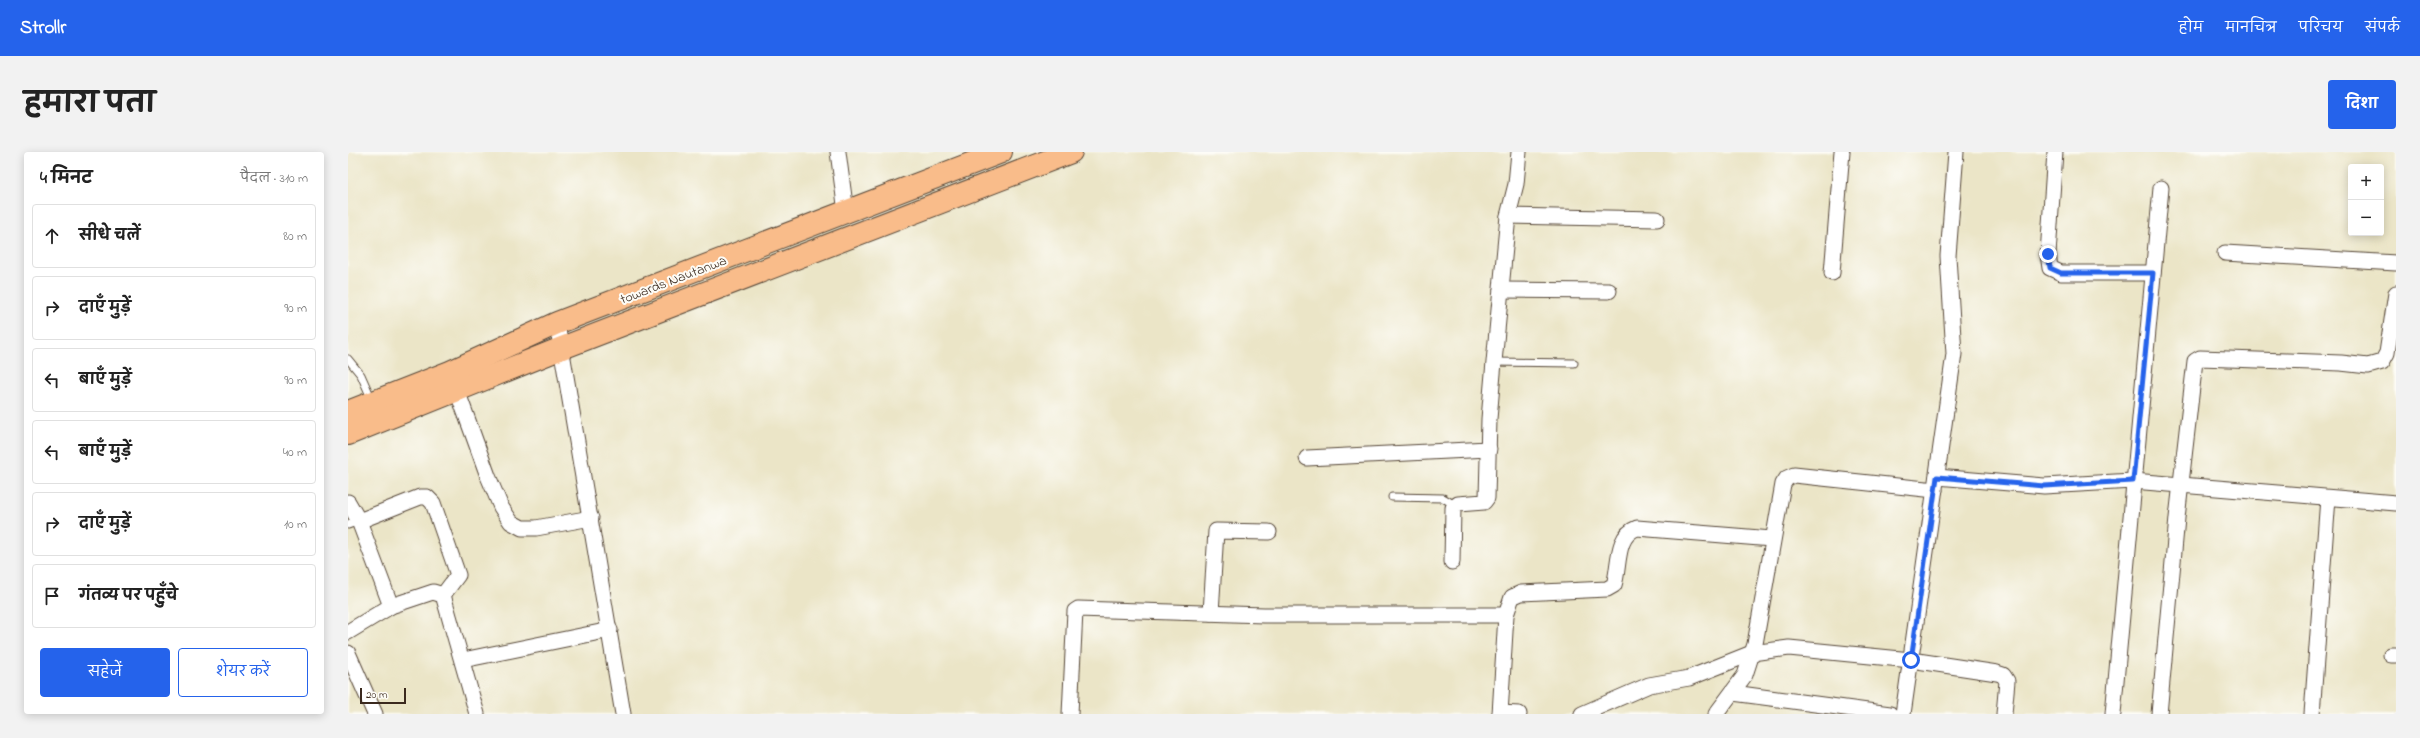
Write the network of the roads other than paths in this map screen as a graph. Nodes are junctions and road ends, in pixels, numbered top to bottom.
1 (838, 152) edge
2 (1001, 152) edge
3 (1071, 152) edge
4 (1519, 152) edge
5 (1842, 152) edge
6 (1956, 152) edge
7 (2055, 152) edge
8 (2161, 188) dead end
9 (846, 212) junction
10 (1508, 216) junction
11 (1657, 219) dead end
12 (2225, 253) dead end
13 (2396, 263) edge
14 (1832, 273) dead end
15 (2153, 273) junction
16 (1501, 290) junction
17 (1609, 291) dead end
18 (2395, 303) edge
19 (557, 323) junction
20 (562, 348) junction
21 (348, 359) edge
22 (1494, 362) junction
23 (1574, 363) dead end
24 (453, 381) junction
25 (373, 402) junction
26 (348, 412) edge
27 (348, 434) edge
28 (1489, 448) junction
29 (1307, 458) dead end
30 (2133, 481) junction
31 (1936, 484) junction
32 (2180, 486) junction
33 (1392, 497) dead end
34 (2328, 498) junction
35 (348, 502) edge
36 (2396, 504) edge
37 (1455, 505) junction
38 (591, 518) junction
39 (353, 523) edge
40 (1269, 532) dead end
41 (1772, 539) junction
42 (1452, 562) dead end
43 (443, 596) junction
44 (391, 606) junction
45 (1211, 613) junction
46 (1506, 615) junction
47 (610, 630) junction
48 (348, 632) edge
49 (1752, 653) junction
50 (348, 654) edge
51 (463, 660) junction
52 (1911, 660) junction
53 (1732, 693) junction
54 (375, 714) edge
55 (477, 714) edge
56 (623, 714) edge
57 (1070, 714) edge
58 (1500, 714) edge
59 (1519, 714) edge
60 (1582, 714) edge
61 (1716, 714) edge
62 (1890, 714) edge
63 (1903, 714) edge
64 (2004, 714) edge
65 (2114, 714) edge
66 (2159, 714) edge
67 (2312, 714) edge

1 - 9 street
2 - 9 main road, towards Nautanwa
3 - 20 main road
4 - 10 street
5 - 14 street
6 - 31 street
7 - 15 street
8 - 15 street
9 - 19 main road, towards Nautanwa
10 - 11 street
10 - 16 street
12 - 13 street
15 - 30 street
16 - 17 street
16 - 22 street
18 - 32 street
19 - 20 street
19 - 24 main road, towards Nautanwa
20 - 24 main road
20 - 38 street
21 - 25 lane
22 - 23 lane
22 - 28 street
24 - 25 main road, towards Nautanwa
24 - 27 main road
24 - 38 street
25 - 26 main road, towards Nautanwa
28 - 29 street
28 - 37 street
30 - 31 street
30 - 32 street
30 - 65 street
31 - 41 street
31 - 52 street
32 - 34 street
32 - 66 street
33 - 37 lane
34 - 36 street
34 - 67 street
35 - 39 street
37 - 42 street
38 - 47 street
39 - 43 street
39 - 44 street
40 - 45 street
41 - 46 street
41 - 49 street
43 - 44 street
43 - 51 street
44 - 48 street
45 - 46 street
45 - 57 street
46 - 58 street
47 - 51 street
47 - 56 street
49 - 52 street
49 - 53 street
49 - 60 street
50 - 54 street
51 - 55 street
52 - 63 street
52 - 64 street
53 - 61 street
53 - 62 street
58 - 59 street

